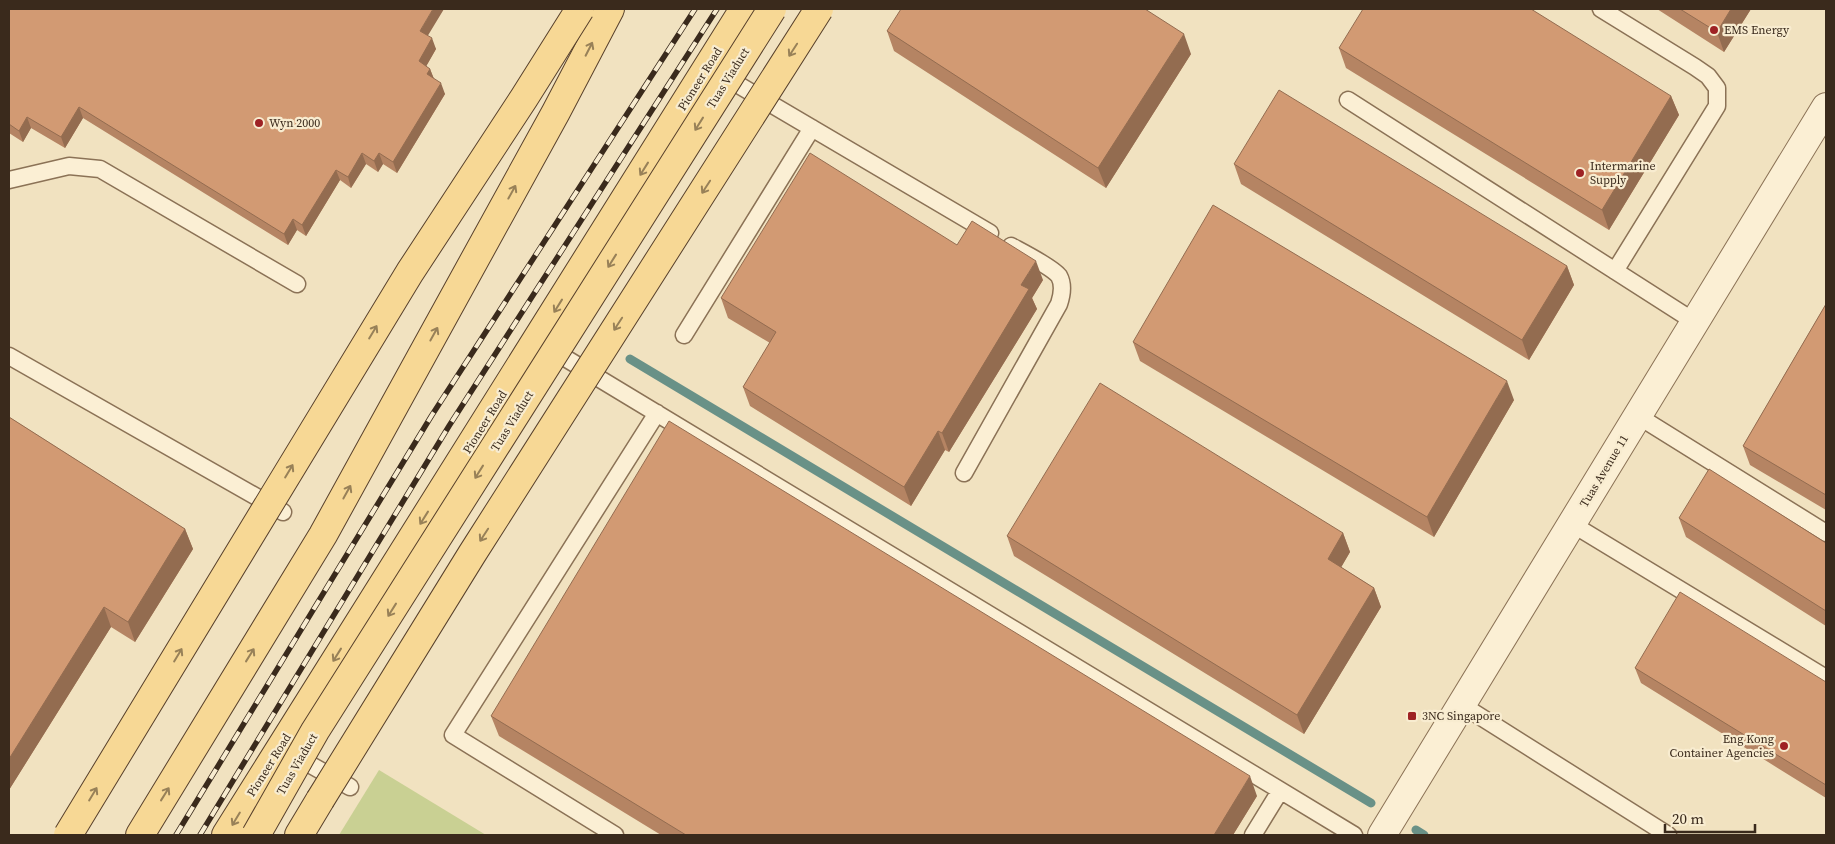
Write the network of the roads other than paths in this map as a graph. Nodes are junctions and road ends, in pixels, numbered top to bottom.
1 (580, 9) edge
2 (610, 9) edge
3 (744, 9) edge
4 (772, 9) edge
5 (819, 9) edge
6 (1601, 9) edge
7 (708, 66) junction
8 (1348, 100) dead end
9 (1826, 107) edge
10 (812, 128) junction
11 (9, 180) edge
12 (1615, 270) junction
13 (297, 284) dead end
14 (1695, 322) junction
15 (684, 335) dead end
16 (536, 340) junction
17 (9, 356) edge
18 (657, 413) junction
19 (1638, 416) junction
20 (964, 473) dead end
21 (283, 512) dead end
22 (1572, 524) junction
23 (1826, 533) edge
24 (1826, 678) edge
25 (1462, 705) junction
26 (280, 747) junction
27 (350, 787) dead end
28 (1280, 791) junction
29 (68, 835) edge
30 (140, 835) edge
31 (226, 835) edge
32 (256, 835) edge
33 (299, 835) edge
34 (615, 835) edge
35 (1253, 835) edge
36 (1354, 835) edge
37 (1382, 835) edge
38 (1668, 835) edge

29 -> 1 main road, bridge
30 -> 2 main road
3 - 7 main road, Pioneer Road
4 -> 32 main road, Tuas Viaduct, bridge
5 -> 33 main road, bridge
6 - 12 lane
7 - 10 lane
7 -> 16 main road, Pioneer Road
8 - 12 lane
9 - 14 street, Tuas Avenue 11
10 - 15 lane
10 - 20 lane
11 - 13 lane
12 - 14 lane
14 - 19 street, Tuas Avenue 11
16 - 18 lane
16 -> 26 main road, Pioneer Road
17 - 21 lane
18 - 28 lane
18 - 34 lane
19 - 22 street, Tuas Avenue 11
19 - 23 lane
22 - 24 lane
22 - 25 street, Tuas Avenue 11
25 - 37 street, Tuas Avenue 11
25 - 38 lane
26 - 27 lane
26 -> 31 main road, Pioneer Road
28 - 35 lane
28 - 36 lane

